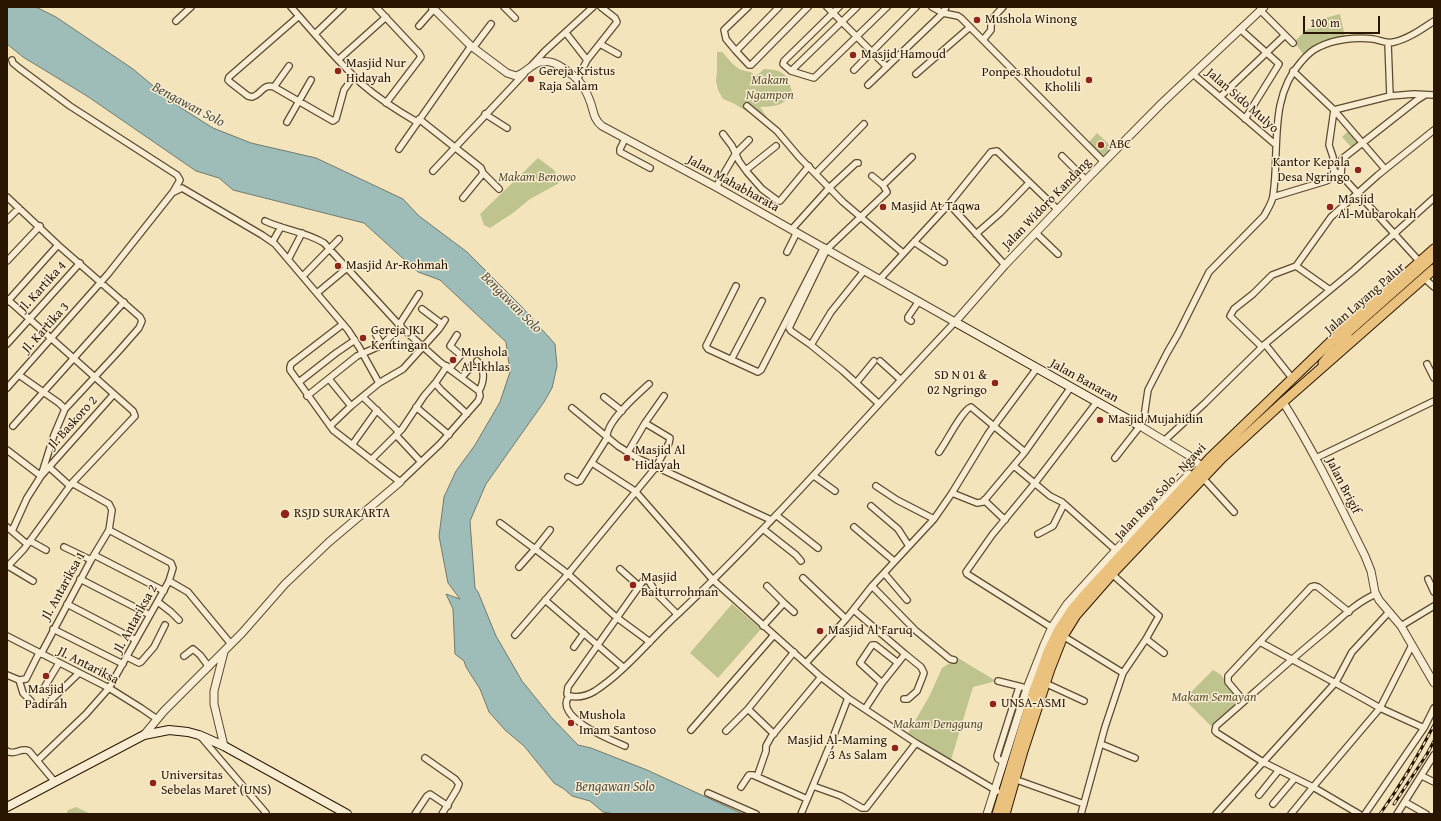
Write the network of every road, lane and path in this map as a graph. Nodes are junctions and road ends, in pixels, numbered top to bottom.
1 (191, 7) edge
2 (291, 7) edge
3 (343, 7) edge
4 (376, 7) edge
5 (504, 7) edge
6 (592, 7) edge
7 (601, 7) edge
8 (748, 7) edge
9 (779, 7) edge
10 (808, 7) edge
11 (827, 7) edge
12 (839, 7) edge
13 (857, 7) edge
14 (887, 7) edge
15 (916, 7) edge
16 (932, 7) edge
17 (1003, 7) edge
18 (434, 8) edge
19 (1262, 9) edge
20 (945, 10) edge
21 (833, 13) junction
22 (299, 16) junction
23 (386, 17) junction
24 (515, 18) dead end
25 (176, 21) dead end
26 (1434, 21) edge
27 (842, 22) junction
28 (491, 24) dead end
29 (419, 26) dead end
30 (970, 27) junction
31 (1240, 29) junction
32 (566, 33) junction
33 (315, 34) junction
34 (1285, 35) junction
35 (857, 37) junction
36 (983, 40) junction
37 (1293, 43) dead end
38 (1388, 43) junction
39 (600, 44) junction
40 (472, 47) junction
41 (736, 51) junction
42 (872, 52) junction
43 (1266, 53) junction
44 (618, 54) dead end
45 (12, 60) dead end
46 (338, 60) junction
47 (587, 60) junction
48 (289, 66) dead end
49 (531, 66) junction
50 (887, 68) junction
51 (854, 70) dead end
52 (791, 71) junction
53 (1293, 71) junction
54 (524, 74) junction
55 (916, 74) dead end
56 (1193, 74) junction
57 (354, 76) junction
58 (578, 78) junction
59 (311, 80) dead end
60 (868, 85) dead end
61 (274, 87) junction
62 (1426, 95) junction
63 (1434, 95) edge
64 (1390, 96) junction
65 (1220, 98) junction
66 (298, 102) junction
67 (386, 102) junction
68 (746, 106) dead end
69 (1334, 110) junction
70 (485, 114) junction
71 (1245, 119) junction
72 (418, 121) junction
73 (287, 122) dead end
74 (864, 124) dead end
75 (507, 128) dead end
76 (1434, 130) edge
77 (723, 134) dead end
78 (625, 139) junction
79 (749, 140) dead end
80 (1363, 142) junction
81 (1276, 145) junction
82 (776, 146) dead end
83 (454, 147) junction
84 (399, 149) dead end
85 (736, 153) junction
86 (1062, 156) dead end
87 (912, 157) dead end
88 (1104, 162) junction
89 (858, 163) dead end
90 (809, 166) junction
91 (650, 168) dead end
92 (1385, 169) junction
93 (433, 170) dead end
94 (746, 170) junction
95 (1334, 171) junction
96 (483, 173) junction
97 (816, 173) junction
98 (1341, 175) junction
99 (872, 176) dead end
100 (1086, 180) junction
101 (1029, 183) junction
102 (883, 185) junction
103 (716, 187) junction
104 (829, 188) junction
105 (499, 189) dead end
106 (173, 192) junction
107 (1357, 193) junction
108 (7, 197) edge
109 (1273, 197) junction
110 (463, 198) dead end
111 (1434, 198) edge
112 (949, 204) junction
113 (19, 208) junction
114 (1057, 210) junction
115 (860, 218) junction
116 (7, 220) edge
117 (265, 221) dead end
118 (40, 226) junction
119 (281, 227) junction
120 (794, 230) junction
121 (302, 233) junction
122 (1036, 233) junction
123 (976, 234) junction
124 (1395, 234) junction
125 (339, 239) dead end
126 (273, 241) junction
127 (914, 242) junction
128 (58, 245) junction
129 (826, 248) junction
130 (330, 249) junction
131 (1434, 249) edge
132 (787, 252) dead end
133 (903, 253) junction
134 (1058, 254) dead end
135 (1434, 256) edge
136 (289, 258) junction
137 (7, 261) edge
138 (1434, 261) edge
139 (944, 262) dead end
140 (1419, 262) junction
141 (80, 263) junction
142 (1004, 265) junction
143 (1296, 266) junction
144 (347, 268) junction
145 (1434, 269) edge
146 (864, 271) junction
147 (303, 276) junction
148 (105, 278) junction
149 (1424, 278) junction
150 (880, 279) junction
151 (736, 286) dead end
152 (1434, 287) edge
153 (1330, 290) junction
154 (317, 293) junction
155 (419, 294) dead end
156 (762, 300) dead end
157 (7, 301) edge
158 (919, 301) junction
159 (124, 302) junction
160 (413, 304) junction
161 (29, 319) junction
162 (911, 321) dead end
163 (955, 322) junction
164 (343, 324) junction
165 (400, 325) junction
166 (1353, 331) junction
167 (376, 335) dead end
168 (457, 335) dead end
169 (51, 339) junction
170 (355, 340) junction
171 (7, 344) edge
172 (382, 345) junction
173 (811, 345) junction
174 (423, 346) junction
175 (1264, 346) junction
176 (362, 353) junction
177 (73, 358) junction
178 (731, 360) junction
179 (1311, 360) junction
180 (477, 361) dead end
181 (1427, 364) dead end
182 (449, 367) junction
183 (471, 367) dead end
184 (1037, 368) junction
185 (1320, 369) junction
186 (19, 375) junction
187 (94, 377) junction
188 (462, 377) junction
189 (1292, 378) junction
190 (1434, 378) edge
191 (329, 379) junction
192 (900, 379) junction
193 (299, 382) junction
194 (379, 383) junction
195 (436, 383) junction
196 (856, 383) junction
197 (649, 384) dead end
198 (1070, 387) junction
199 (7, 388) edge
200 (43, 392) junction
201 (479, 392) junction
202 (114, 394) junction
203 (307, 396) junction
204 (664, 396) dead end
205 (363, 397) junction
206 (604, 397) dead end
207 (1434, 401) edge
208 (1097, 402) junction
209 (1283, 402) junction
210 (878, 403) junction
211 (351, 406) junction
212 (416, 407) junction
213 (572, 408) dead end
214 (65, 409) junction
215 (377, 410) junction
216 (622, 411) junction
217 (467, 414) junction
218 (645, 422) junction
219 (13, 426) dead end
220 (330, 426) junction
221 (994, 426) junction
222 (1140, 426) junction
223 (398, 434) junction
224 (449, 435) junction
225 (607, 438) junction
226 (1165, 440) junction
227 (352, 445) junction
228 (7, 450) edge
229 (628, 452) junction
230 (939, 452) dead end
231 (1025, 452) junction
232 (1115, 458) dead end
233 (1316, 458) junction
234 (371, 460) junction
235 (422, 462) junction
236 (592, 463) junction
237 (1201, 465) junction
238 (1014, 466) junction
239 (49, 467) junction
240 (656, 467) junction
241 (41, 476) junction
242 (814, 476) junction
243 (568, 477) dead end
244 (1204, 478) junction
245 (400, 482) junction
246 (1035, 483) junction
247 (71, 484) junction
248 (876, 486) dead end
249 (635, 491) junction
250 (835, 491) dead end
251 (952, 493) junction
252 (984, 500) junction
253 (1064, 504) junction
254 (871, 506) dead end
255 (1234, 512) dead end
256 (776, 515) junction
257 (934, 519) junction
258 (771, 520) junction
259 (1005, 520) junction
260 (500, 523) dead end
261 (854, 527) dead end
262 (9, 529) edge
263 (763, 529) junction
264 (109, 530) junction
265 (550, 530) dead end
266 (1038, 534) dead end
267 (28, 542) junction
268 (909, 546) junction
269 (64, 547) dead end
270 (818, 548) dead end
271 (535, 549) junction
272 (46, 550) dead end
273 (1119, 552) junction
274 (92, 557) junction
275 (801, 561) dead end
276 (894, 561) junction
277 (519, 566) dead end
278 (7, 567) edge
279 (620, 569) dead end
280 (884, 573) junction
281 (568, 574) junction
282 (1112, 574) junction
283 (803, 578) dead end
284 (80, 579) junction
285 (1428, 579) dead end
286 (713, 580) junction
287 (33, 581) dead end
288 (169, 581) junction
289 (639, 586) junction
290 (767, 586) dead end
291 (872, 586) junction
292 (164, 591) junction
293 (1434, 592) edge
294 (1375, 593) junction
295 (545, 600) junction
296 (907, 600) dead end
297 (158, 602) junction
298 (784, 603) junction
299 (67, 604) junction
300 (1434, 606) edge
301 (794, 612) dead end
302 (856, 612) dead end
303 (1349, 612) junction
304 (1389, 612) junction
305 (677, 614) junction
306 (150, 615) junction
307 (616, 617) junction
308 (846, 619) junction
309 (179, 620) dead end
310 (165, 625) dead end
311 (763, 626) junction
312 (1401, 626) junction
313 (53, 629) junction
314 (1058, 631) junction
315 (584, 633) junction
316 (515, 635) dead end
317 (774, 635) junction
318 (7, 636) edge
319 (1146, 639) junction
320 (136, 640) junction
321 (650, 642) junction
322 (1260, 642) junction
323 (231, 644) junction
324 (597, 644) junction
325 (1412, 645) junction
326 (574, 647) dead end
327 (224, 651) junction
328 (794, 652) junction
329 (40, 653) junction
330 (1164, 653) dead end
331 (905, 654) junction
332 (184, 656) dead end
333 (127, 657) junction
334 (1291, 659) junction
335 (954, 660) dead end
336 (59, 663) junction
337 (806, 663) junction
338 (898, 663) junction
339 (123, 664) junction
340 (209, 666) junction
341 (623, 667) junction
342 (79, 673) junction
343 (1123, 673) junction
344 (7, 674) edge
345 (821, 677) junction
346 (19, 680) junction
347 (998, 681) dead end
348 (1336, 682) junction
349 (882, 683) junction
350 (1046, 683) junction
351 (1434, 683) edge
352 (1019, 687) junction
353 (44, 688) dead end
354 (109, 688) junction
355 (1030, 690) junction
356 (569, 696) junction
357 (848, 698) junction
358 (904, 699) dead end
359 (31, 701) dead end
360 (50, 701) dead end
361 (1084, 701) dead end
362 (1244, 701) junction
363 (1380, 708) junction
364 (1434, 708) edge
365 (748, 709) junction
366 (865, 709) junction
367 (1022, 716) junction
368 (157, 719) junction
369 (1424, 728) junction
370 (691, 730) dead end
371 (726, 730) dead end
372 (774, 734) junction
373 (144, 735) junction
374 (199, 736) junction
375 (916, 743) junction
376 (1101, 744) junction
377 (224, 746) junction
378 (625, 746) dead end
379 (7, 751) edge
380 (1434, 755) edge
381 (425, 758) dead end
382 (1135, 758) dead end
383 (38, 760) junction
384 (1004, 762) junction
385 (1263, 762) junction
386 (1279, 770) junction
387 (1422, 776) junction
388 (757, 777) junction
389 (1295, 778) junction
390 (1014, 779) junction
391 (55, 782) junction
392 (1434, 782) edge
393 (813, 786) junction
394 (741, 787) dead end
395 (1313, 787) junction
396 (999, 791) junction
397 (708, 793) dead end
398 (1258, 795) dead end
399 (807, 799) junction
400 (1405, 802) junction
401 (8, 804) edge
402 (1084, 804) junction
403 (1273, 804) dead end
404 (448, 806) junction
405 (266, 813) dead end
406 (346, 814) edge
407 (415, 814) edge
408 (442, 814) edge
409 (756, 814) edge
410 (801, 814) edge
411 (987, 814) edge
412 (997, 814) edge
413 (1005, 814) edge
414 (1081, 814) edge
415 (1216, 814) edge
416 (1290, 814) edge
417 (1359, 814) edge
418 (1365, 814) edge
419 (1397, 814) edge
420 (1426, 814) edge

1 - 25 street
2 - 22 street
3 - 33 street
4 - 23 street
5 - 24 street
6 - 32 street
7 - 39 street
8 - 41 street
9 - 41 street
10 - 41 street
11 - 21 street
12 - 21 street
13 - 27 street
14 - 35 street
15 - 42 street
16 - 20 street
17 - 36 street
18 - 29 street
18 - 40 street
19 - 31 street, Jalan Widoro Kandang
19 - 34 street
20 - 30 street
20 - 50 street
21 - 27 street
21 - 52 street
22 - 33 street
22 - 61 street
23 - 46 street
23 - 67 street
26 - 38 street
27 - 35 street
27 - 52 street
28 - 40 street
30 - 36 street
30 - 55 street
31 - 43 street
31 - 56 street, Jalan Widoro Kandang
32 - 47 street
32 - 49 street
33 - 46 street
34 - 37 street
34 - 43 street
35 - 42 street
35 - 52 street
36 - 88 street
38 - 53 street
38 - 64 street
39 - 44 street
39 - 47 street
40 - 54 street
40 - 72 street
42 - 50 street
42 - 51 street
43 - 65 street
43 - 71 street
45 - 106 street
46 - 57 street
47 - 58 street
48 - 61 street
49 - 54 street
49 - 58 street, Jalan Mahabharata
50 - 60 street
53 - 69 street
53 - 81 street
54 - 70 street
56 - 65 street, Jalan Sido Mulyo
56 - 88 street, Jalan Widoro Kandang
57 - 66 street
57 - 67 street
58 - 78 street, Jalan Mahabharata
59 - 66 street
61 - 66 street
62 - 63 street
62 - 64 street
62 - 80 street
64 - 69 street
65 - 71 street, Jalan Sido Mulyo
66 - 73 street
67 - 72 street
68 - 90 street
69 - 80 street
69 - 95 street
70 - 75 street
70 - 83 street
71 - 81 street, Jalan Sido Mulyo
72 - 83 street
72 - 84 street
74 - 97 street
76 - 92 street
77 - 85 street
78 - 91 street
78 - 103 street, Jalan Mahabharata
79 - 85 street
80 - 92 street
80 - 98 street
81 - 109 street
82 - 94 street
83 - 93 street
83 - 96 street
85 - 94 street
85 - 103 street
86 - 100 street
87 - 102 street
88 - 100 street, Jalan Widoro Kandang
89 - 104 street
90 - 94 street
90 - 97 street
92 - 107 street
95 - 98 street
95 - 109 street
96 - 105 street
96 - 110 street
97 - 104 street
98 - 107 street
99 - 102 street
100 - 114 street, Jalan Widoro Kandang
101 - 112 street
101 - 114 street
101 - 123 street
102 - 115 street
103 - 120 street, Jalan Mahabharata
104 - 115 street
104 - 120 street
106 - 126 street
106 - 148 street, Jl. Kartika 3
107 - 124 street
107 - 143 street
108 - 113 street
109 - 222 street
111 - 124 street
112 - 123 street
112 - 127 street
113 - 116 street
113 - 118 street
114 - 122 street, Jalan Widoro Kandang
115 - 129 street
115 - 133 street
117 - 119 street
118 - 128 street
118 - 137 street
119 - 121 street
119 - 126 street
120 - 129 street, Jalan Mahabharata
120 - 132 street
121 - 130 street
121 - 136 street
122 - 134 street
122 - 142 street, Jalan Widoro Kandang
123 - 142 street
124 - 140 street
124 - 153 street
125 - 130 street
126 - 136 street
127 - 133 street
127 - 139 street
128 - 141 street
128 - 157 street
129 - 146 street, Jalan Mahabharata
129 - 173 street
129 - 178 street
130 - 144 street
130 - 147 street
131 - 140 main road, Jalan Raya Solo - Ngawi
133 - 150 street
135 - 166 main road, Jalan Layang Palur
136 - 147 street
138 - 166 main road, Jalan Layang Palur
140 - 179 main road, Jalan Raya Solo - Ngawi
141 - 148 street
141 - 161 street, Jl. Kartika 4
142 - 163 street, Jalan Widoro Kandang
143 - 153 street
143 - 175 street
144 - 154 street
144 - 165 street
145 - 149 main road, Jalan Raya Solo - Ngawi
146 - 150 street, Jalan Mahabharata
146 - 173 street
147 - 154 street
148 - 159 street
148 - 169 street, Jl. Kartika 3
149 - 152 street
149 - 185 main road, Jalan Raya Solo - Ngawi
150 - 158 street, Jalan Mahabharata
151 - 178 street
153 - 175 street
154 - 164 street
155 - 160 street
156 - 178 street
157 - 161 street
158 - 162 street
158 - 163 street, Jalan Mahabharata
159 - 177 street
159 - 187 street
160 - 165 street
160 - 174 street
161 - 169 street
161 - 171 street, Jl. Kartika 4
163 - 184 main road, Jalan Banaran
163 - 192 street
164 - 170 street
164 - 193 street
165 - 172 street
165 - 174 street
166 - 179 main road, Jalan Layang Palur
166 - 185 main road, Jalan Layang Palur
167 - 172 street
168 - 182 street
169 - 177 street
169 - 186 street, Jl. Kartika 3
170 - 176 street
170 - 193 street
172 - 176 street
173 - 196 street
174 - 182 street
174 - 194 street
175 - 189 street
175 - 226 street
176 - 191 street
176 - 194 street
177 - 187 street
177 - 200 street
179 - 189 main road, Jalan Raya Solo - Ngawi
180 - 201 street
181 - 190 street
182 - 188 street
182 - 195 street
183 - 188 street
184 - 198 main road, Jalan Banaran
184 - 221 street
185 - 209 main road, Jalan Raya Solo - Ngawi
186 - 199 street, Jl. Kartika 3
186 - 200 street
187 - 202 street
187 - 214 street
188 - 201 street
189 - 237 main road, Jalan Raya Solo - Ngawi
191 - 203 street
191 - 211 street
192 - 196 street
192 - 210 street
193 - 203 street
194 - 205 street
195 - 212 street
195 - 217 street
196 - 210 street
197 - 216 street
198 - 208 main road, Jalan Banaran
198 - 231 street
200 - 214 street
200 - 219 street
201 - 217 street
202 - 239 street, Jl. Baskoro 2
202 - 247 street
203 - 220 street
204 - 218 street
205 - 211 street
205 - 215 street
206 - 216 street
207 - 233 street
208 - 222 main road, Jalan Banaran
208 - 246 street
209 - 233 street, Jalan Brigif
209 - 244 main road, Jalan Raya Solo - Ngawi
210 - 242 street
211 - 220 street
212 - 223 street
212 - 224 street
213 - 225 street
214 - 241 street
215 - 223 street
215 - 227 street
216 - 225 street
217 - 224 street
218 - 229 street
218 - 240 street
220 - 227 street
221 - 230 street
221 - 231 street
221 - 251 street
222 - 226 street, Jalan Banaran
222 - 232 street
223 - 234 street
223 - 235 street
224 - 235 street
225 - 229 street
225 - 236 street
226 - 237 street, Jalan Banaran
227 - 234 street
228 - 241 street
229 - 240 street
231 - 238 street
233 - 294 street, Jalan Brigif
234 - 245 street
235 - 245 street
236 - 243 street
236 - 249 street
237 - 273 main road, Jalan Raya Solo - Ngawi
238 - 246 street
238 - 252 street
239 - 241 street, Jl. Baskoro 2
239 - 247 street
240 - 249 street
240 - 258 street
241 - 262 street
242 - 250 street
242 - 256 street
244 - 255 street
244 - 282 main road, Jalan Raya Solo - Ngawi
245 - 323 street
246 - 253 street
246 - 259 street
247 - 264 street
247 - 267 street
248 - 257 street
249 - 281 street
249 - 286 street
251 - 252 street
251 - 257 street
252 - 259 street
253 - 266 street
253 - 273 street
254 - 268 street
256 - 258 street
256 - 270 street
257 - 268 street
258 - 263 street
259 - 314 street
260 - 271 street
261 - 276 street
262 - 267 street
263 - 275 street
263 - 286 street
264 - 274 street, Jl. Antariksa 1
264 - 288 street
265 - 271 street
267 - 272 street
267 - 278 street
268 - 276 street
269 - 274 street
271 - 277 street
271 - 281 street
273 - 314 main road, Jalan Raya Solo - Ngawi
274 - 284 street, Jl. Antariksa 1
274 - 292 street
276 - 280 street
278 - 287 street
279 - 289 street
280 - 291 street
280 - 296 street
281 - 295 street
281 - 307 street
282 - 314 main road, Jalan Raya Solo - Ngawi
282 - 319 street
283 - 308 street
284 - 299 street, Jl. Antariksa 1
284 - 306 street
285 - 293 street
286 - 305 street
286 - 311 street
288 - 292 street, Jl. Antariksa 2
288 - 323 street
289 - 305 street
289 - 307 street
290 - 298 street
291 - 308 street
291 - 335 street
292 - 297 street, Jl. Antariksa 2
294 - 303 street
294 - 304 street
295 - 315 street
295 - 316 street
297 - 306 street, Jl. Antariksa 2
297 - 309 street
298 - 301 street
298 - 311 street
299 - 313 street, Jl. Antariksa 1
299 - 320 street
300 - 312 street
302 - 331 street
303 - 322 street
303 - 334 street
304 - 312 street
304 - 348 street
305 - 321 street
306 - 320 street, Jl. Antariksa 2
307 - 321 street
307 - 324 street
308 - 337 street
310 - 333 street
311 - 317 street
312 - 325 street
313 - 329 street, Jl. Antariksa 1
313 - 339 street
314 - 343 street
314 - 350 main road, Jalan Raya Solo - Ngawi
314 - 355 main road, Jalan Raya Solo - Ngawi
315 - 324 street
315 - 326 street
317 - 328 street
317 - 370 street
318 - 329 street, Jl. Antariksa
319 - 330 street
319 - 343 street
320 - 333 street, Jl. Antariksa 2
321 - 341 street
322 - 334 street
322 - 362 street
323 - 327 street
324 - 341 street
324 - 356 street
325 - 351 street
325 - 363 street
327 - 340 street
327 - 377 street
328 - 337 street
328 - 365 street
329 - 336 street, Jl. Antariksa
329 - 346 street, Jl. Antariksa 1
331 - 338 street
331 - 358 street
332 - 340 street
333 - 339 street, Jl. Antariksa 2
334 - 348 street
334 - 362 street
336 - 342 street, Jl. Antariksa
336 - 353 street
337 - 345 street
338 - 349 street
338 - 349 street
339 - 354 street, Jl. Antariksa 2
340 - 368 street
341 - 356 street
342 - 354 street, Jl. Antariksa
342 - 360 street
343 - 376 street
344 - 346 street
345 - 357 street
345 - 372 street
346 - 359 street
347 - 352 street
348 - 363 street
348 - 385 street
349 - 366 street
350 - 361 street
350 - 390 main road, Jalan Raya Solo - Ngawi
352 - 355 street
352 - 384 street
354 - 368 street, Jl. Antariksa
354 - 383 street, Jl. Antariksa 2
355 - 367 main road, Jalan Raya Solo - Ngawi
356 - 378 street
357 - 366 street
357 - 393 street
362 - 385 street
363 - 369 street
363 - 395 street
364 - 369 street
365 - 371 street
365 - 372 street
366 - 375 street
367 - 384 street
367 - 396 main road, Jalan Raya Solo - Ngawi
368 - 373 street
369 - 418 street
372 - 388 street
373 - 374 main road
373 - 391 main road
374 - 377 main road
374 - 405 street
375 - 393 street
375 - 396 street
376 - 382 street
376 - 402 street
377 - 406 main road
379 - 383 street
380 - 387 street
381 - 404 street
383 - 391 street
384 - 396 street
385 - 386 street
385 - 415 street
386 - 389 street
386 - 398 street
387 - 392 street
387 - 400 street
388 - 394 street
388 - 399 street
389 - 395 street
389 - 403 street
390 - 402 street
390 - 413 main road, Jalan Raya Solo - Ngawi
391 - 401 main road
393 - 399 street
395 - 416 street
395 - 417 street
396 - 411 street
396 - 412 main road, Jalan Raya Solo - Ngawi
397 - 409 street
399 - 410 street
400 - 419 street
400 - 420 street
402 - 414 street
404 - 407 street
404 - 408 street

